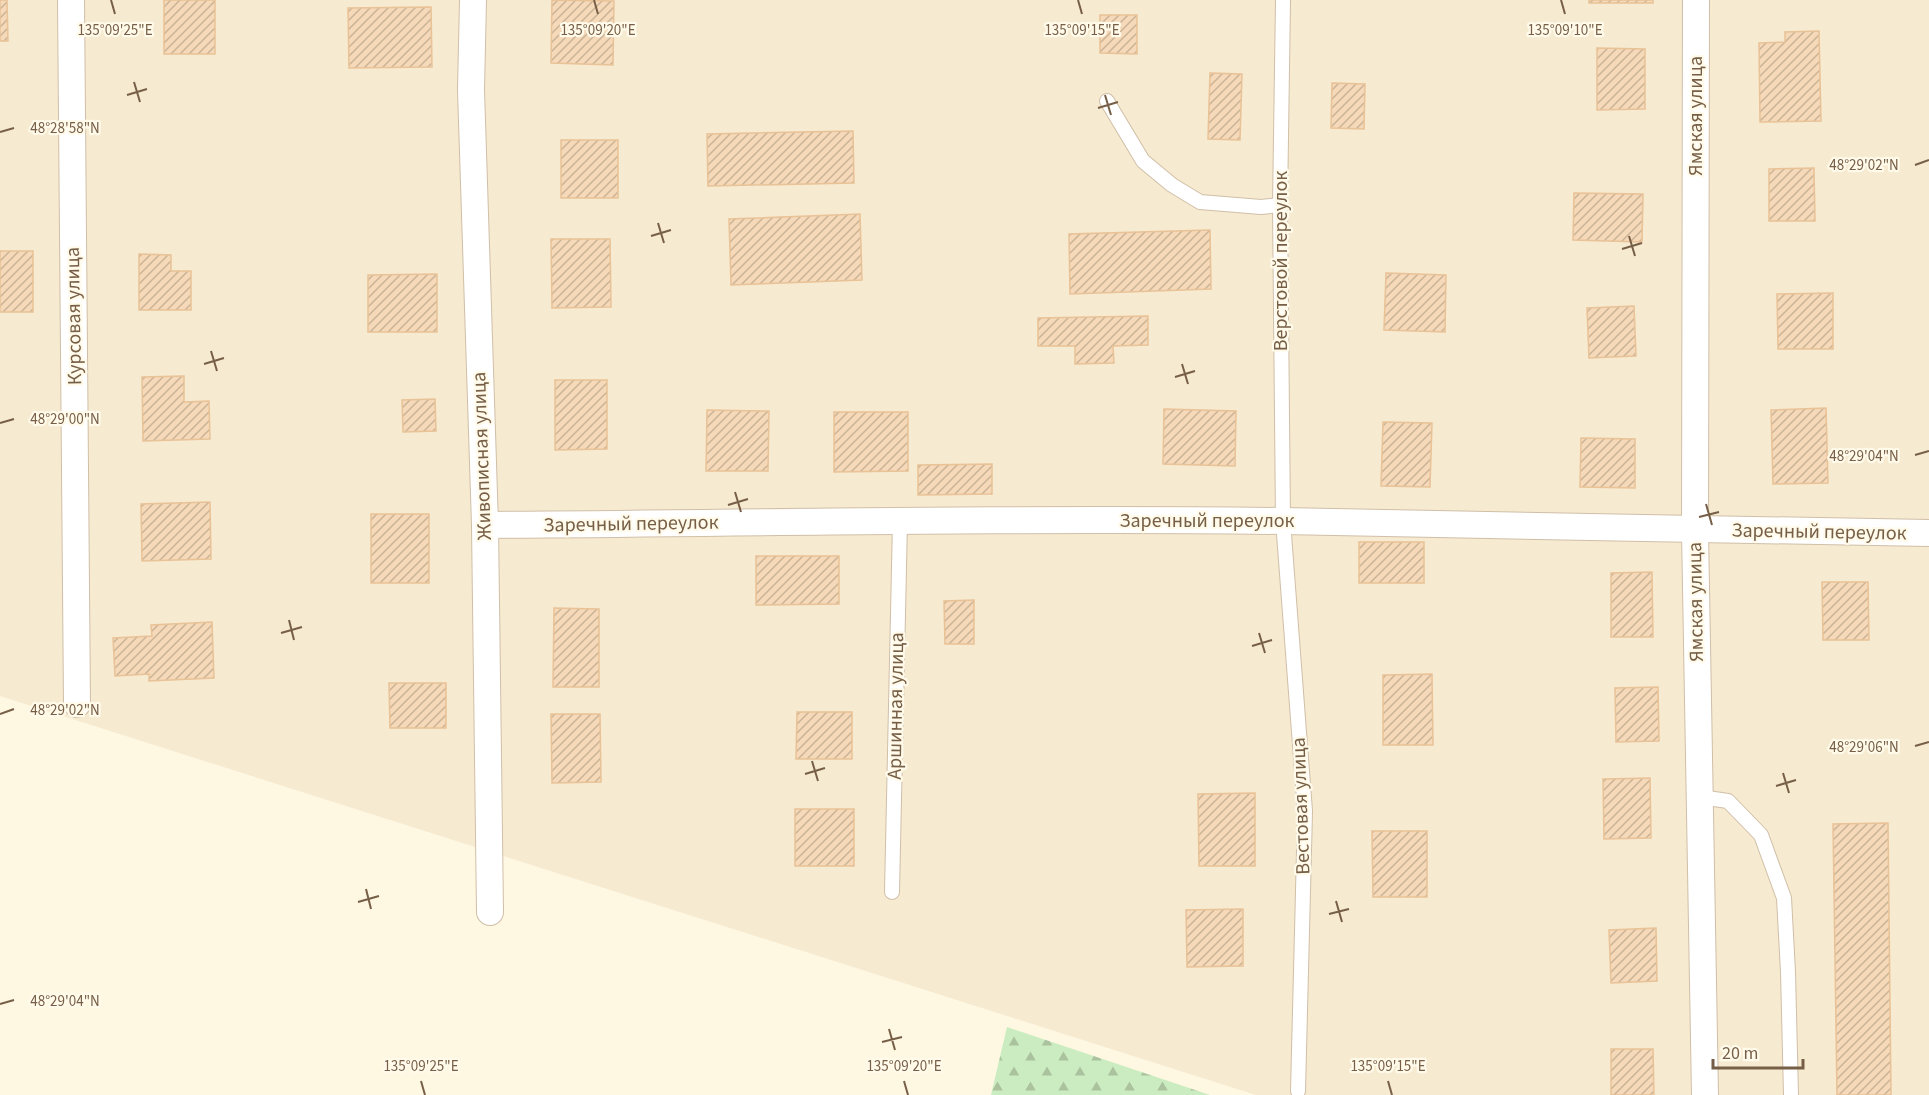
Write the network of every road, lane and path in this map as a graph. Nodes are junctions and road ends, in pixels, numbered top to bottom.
1 (71, 0) edge
2 (473, 0) edge
3 (1283, 0) edge
4 (1696, 0) edge
5 (1107, 101) dead end
6 (1280, 205) junction
7 (900, 521) junction
8 (1283, 521) junction
9 (485, 525) junction
10 (1695, 531) junction
11 (1929, 533) edge
12 (77, 704) dead end
13 (1700, 797) junction
14 (892, 892) dead end
15 (490, 912) dead end
16 (1298, 1091) dead end
17 (1705, 1095) edge
18 (1791, 1095) edge

1 - 12 street, Курсовая улица
2 - 9 street, Живописная улица
3 - 6 lane, Верстовой переулок
4 - 10 street, Ямская улица
5 - 6 lane
6 - 8 lane, Верстовой переулок
7 - 8 street, Заречный переулок
7 - 9 street, Заречный переулок
7 - 14 lane, Аршинная улица
8 - 10 street, Заречный переулок
8 - 16 lane, Вестовая улица
9 - 15 street, Живописная улица
10 - 11 street, Заречный переулок
10 - 13 street, Ямская улица
13 - 17 street, Ямская улица
13 - 18 lane

